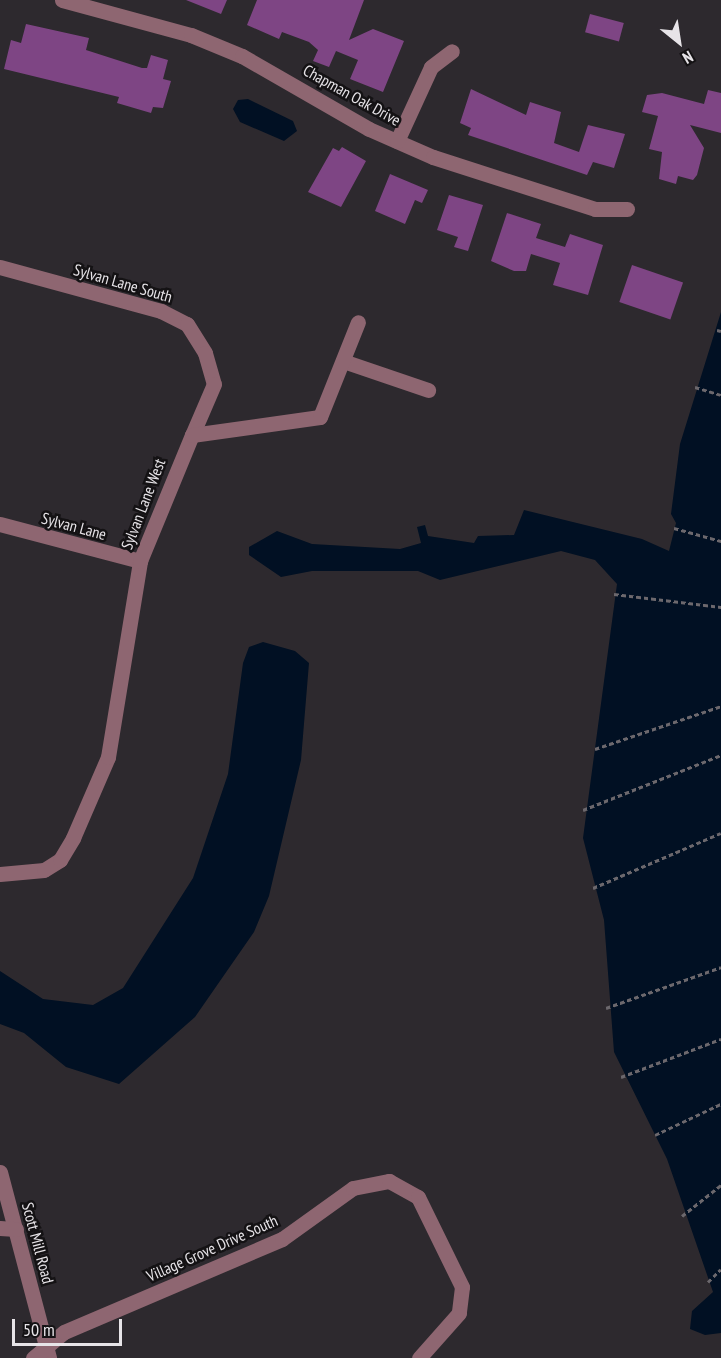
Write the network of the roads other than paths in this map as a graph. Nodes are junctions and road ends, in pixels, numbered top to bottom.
1 (62, 0) edge
2 (452, 51) dead end
3 (397, 141) junction
4 (627, 209) dead end
5 (0, 267) edge
6 (358, 322) dead end
7 (343, 361) junction
8 (428, 390) dead end
9 (192, 435) junction
10 (0, 525) edge
11 (140, 561) junction
12 (0, 874) edge
13 (0, 1172) edge
14 (0, 1228) edge
15 (16, 1229) junction
16 (48, 1352) edge
17 (33, 1358) edge
18 (419, 1358) edge

1 - 3 street, Chapman Oak Drive
2 - 3 street
3 - 4 street, Chapman Oak Drive
5 - 9 street, Sylvan Lane South
6 - 7 street
7 - 8 street
7 - 9 street
9 - 11 street, Sylvan Lane West
10 - 11 street, Sylvan Lane
11 - 12 street, Sylvan Lane West
13 - 15 street, Scott Mill Road
14 - 15 street
15 - 16 street, Scott Mill Road
16 - 17 street, Village Grove Drive South
16 - 18 street, Village Grove Drive South

